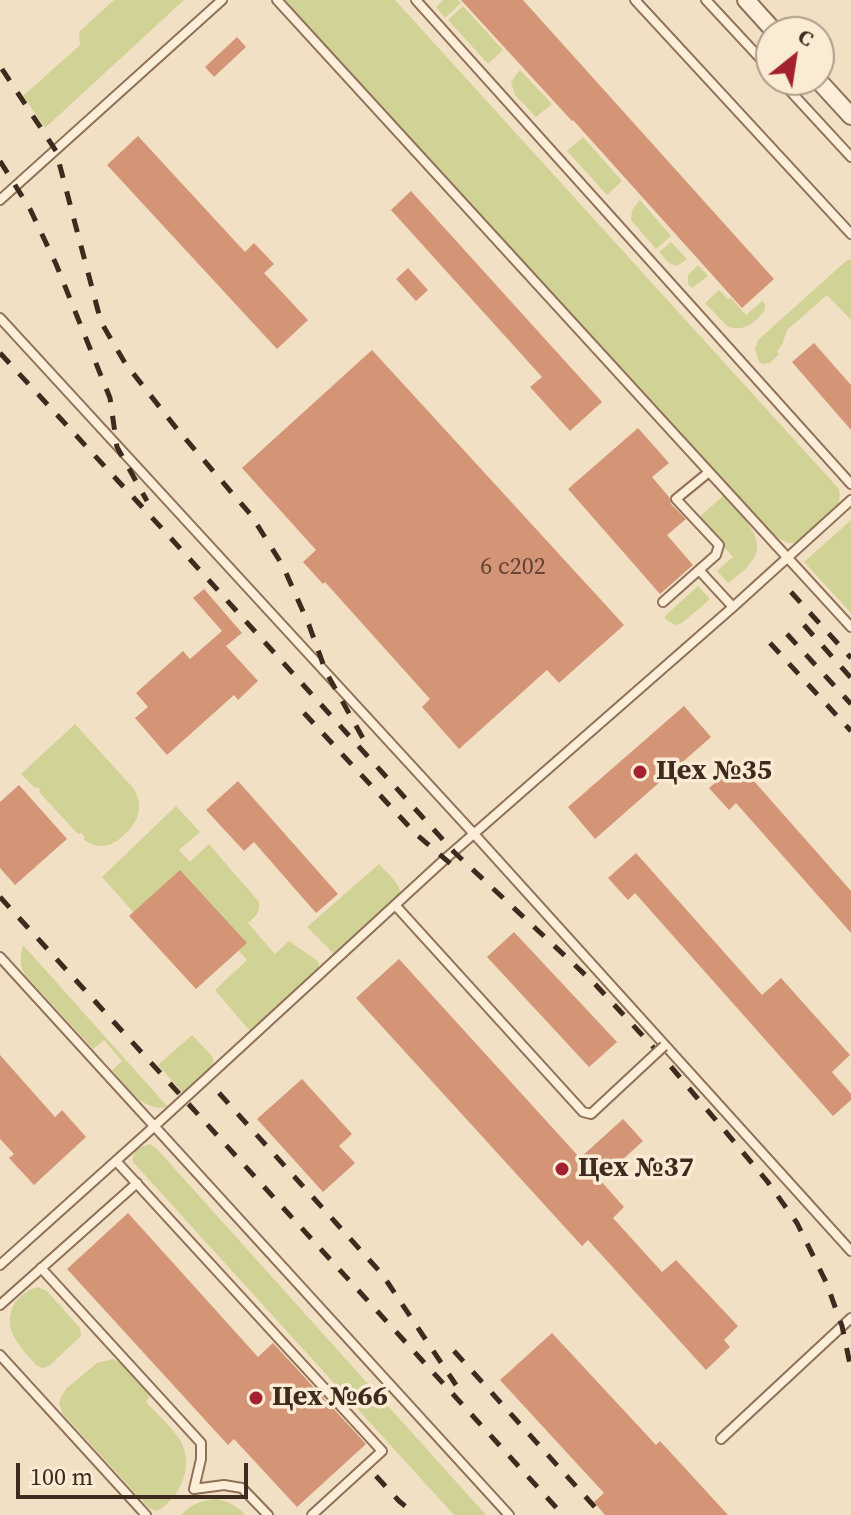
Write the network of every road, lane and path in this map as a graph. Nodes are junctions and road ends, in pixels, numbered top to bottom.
1 (222, 0) edge
2 (277, 0) edge
3 (416, 0) edge
4 (635, 0) edge
5 (706, 0) edge
6 (746, 0) edge
7 (760, 16) edge
8 (755, 53) edge
9 (795, 96) edge
10 (833, 96) edge
11 (851, 116) edge
12 (851, 157) edge
13 (0, 200) edge
14 (851, 234) edge
15 (0, 318) edge
16 (709, 472) junction
17 (851, 484) edge
18 (851, 500) edge
19 (788, 558) junction
20 (699, 570) junction
21 (663, 602) dead end
22 (733, 607) junction
23 (851, 627) edge
24 (475, 835) junction
25 (395, 905) junction
26 (0, 957) edge
27 (664, 1046) junction
28 (154, 1127) junction
29 (116, 1161) junction
30 (137, 1183) junction
31 (851, 1251) edge
32 (0, 1265) edge
33 (41, 1268) junction
34 (0, 1305) edge
35 (851, 1318) edge
36 (0, 1355) edge
37 (721, 1439) dead end
38 (146, 1515) edge
39 (268, 1515) edge
40 (312, 1515) edge
41 (509, 1515) edge

1 - 13 lane
2 - 16 lane
3 - 17 lane
4 - 14 lane
5 - 8 lane
6 - 7 street
9 - 12 lane
10 - 11 street
15 - 24 lane
16 - 19 lane
16 - 20 lane
18 - 19 lane
19 - 22 lane
19 - 23 lane
20 - 21 lane
20 - 22 lane
22 - 24 lane
24 - 25 lane
24 - 27 lane
25 - 27 lane, bridge
25 - 28 lane
26 - 28 lane
27 - 31 lane
28 - 29 lane
28 - 41 lane
29 - 30 lane
29 - 32 lane
30 - 33 lane
30 - 40 lane
33 - 34 lane
33 - 39 lane
35 - 37 lane
36 - 38 lane

